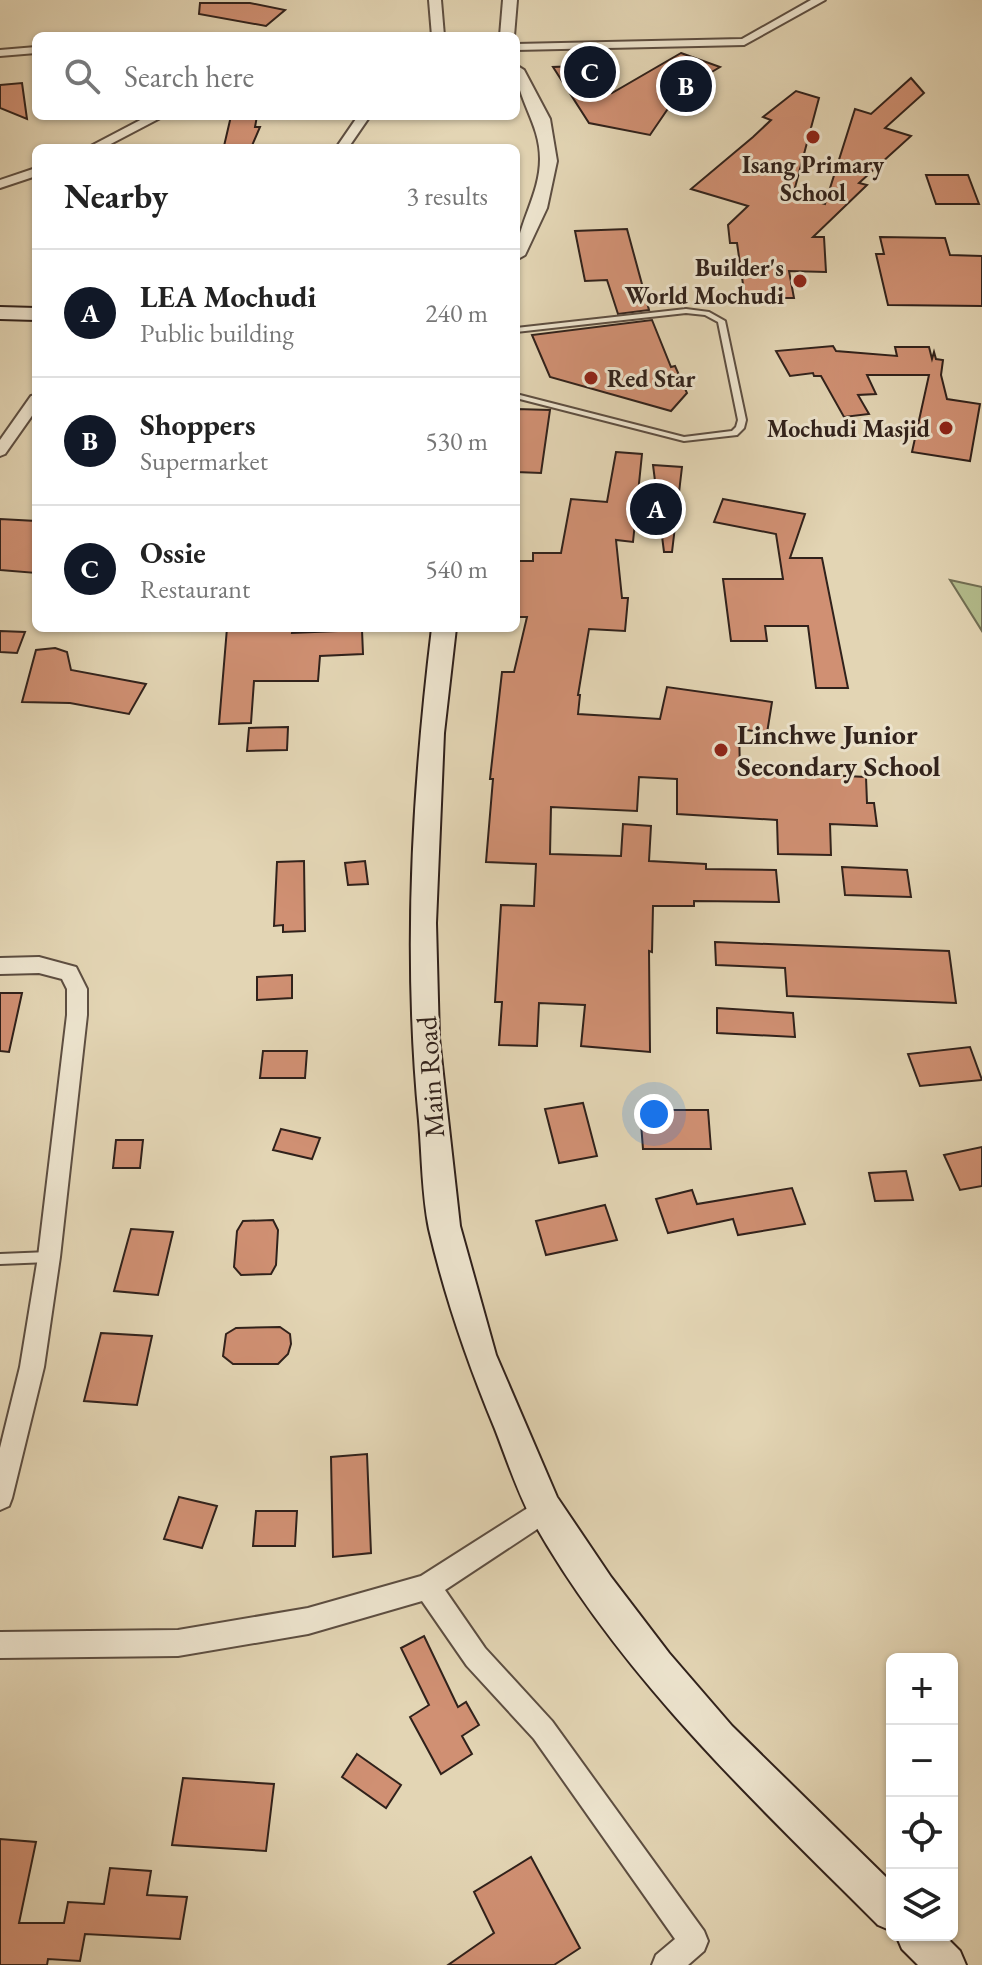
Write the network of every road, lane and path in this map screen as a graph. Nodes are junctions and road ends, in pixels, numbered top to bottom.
1 (435, 0) edge
2 (510, 0) edge
3 (819, 0) edge
4 (438, 32) edge
5 (507, 32) edge
6 (520, 47) edge
7 (32, 50) edge
8 (0, 53) edge
9 (520, 78) edge
10 (150, 120) edge
11 (361, 120) edge
12 (101, 144) edge
13 (345, 144) edge
14 (32, 173) edge
15 (0, 184) edge
16 (520, 247) edge
17 (0, 313) edge
18 (32, 314) edge
19 (520, 330) edge
20 (520, 397) edge
21 (32, 405) edge
22 (0, 451) edge
23 (444, 632) edge
24 (0, 966) edge
25 (49, 1257) junction
26 (0, 1259) edge
27 (3, 1466) edge
28 (0, 1498) edge
29 (545, 1509) junction
30 (427, 1587) junction
31 (0, 1645) edge
32 (886, 1905) edge
33 (922, 1941) edge
34 (695, 1953) edge
35 (666, 1965) edge
36 (946, 1965) edge

1 - 4 street
2 - 5 street
3 - 6 street
7 - 8 street
9 - 16 street
10 - 12 street
11 - 13 street
14 - 15 street
17 - 18 main road
19 - 20 lane
21 - 22 street
23 - 29 main road, Main Road
24 - 25 street
25 - 26 lane
25 - 27 street
27 - 28 street
29 - 30 street
29 - 32 main road, Main Road
30 - 31 street
30 - 34 street
33 - 36 main road
34 - 35 street

